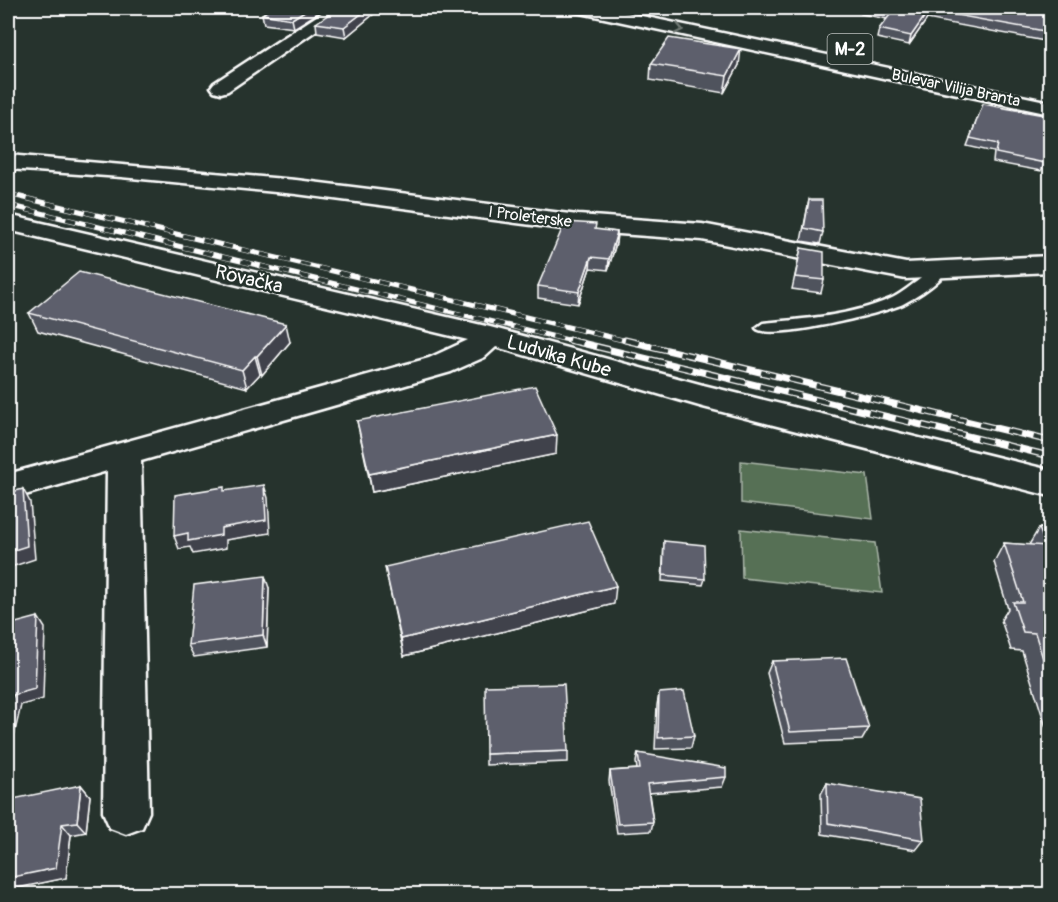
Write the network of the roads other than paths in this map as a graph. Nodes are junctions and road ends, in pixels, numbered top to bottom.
1 (339, 8) edge
2 (581, 8) edge
3 (649, 8) edge
4 (221, 87) dead end
5 (1050, 91) edge
6 (1050, 108) edge
7 (8, 162) edge
8 (8, 223) edge
9 (1050, 264) edge
10 (940, 271) junction
11 (763, 328) dead end
12 (490, 336) junction
13 (124, 453) junction
14 (1050, 483) edge
15 (8, 487) edge
16 (126, 812) dead end

1 - 4 street
2 -> 6 street, Bulevar Vilija Branta / M-2
3 - 5 street, Bulevar Vilija Branta / M-2
7 - 10 street, I Proleterske
8 - 12 street, Rovačka
9 - 10 street, I Proleterske
10 - 11 lane
12 - 13 street, Ludvika Kube
12 - 14 street, Ludvika Kube
13 - 15 street, Ludvika Kube
13 - 16 street

